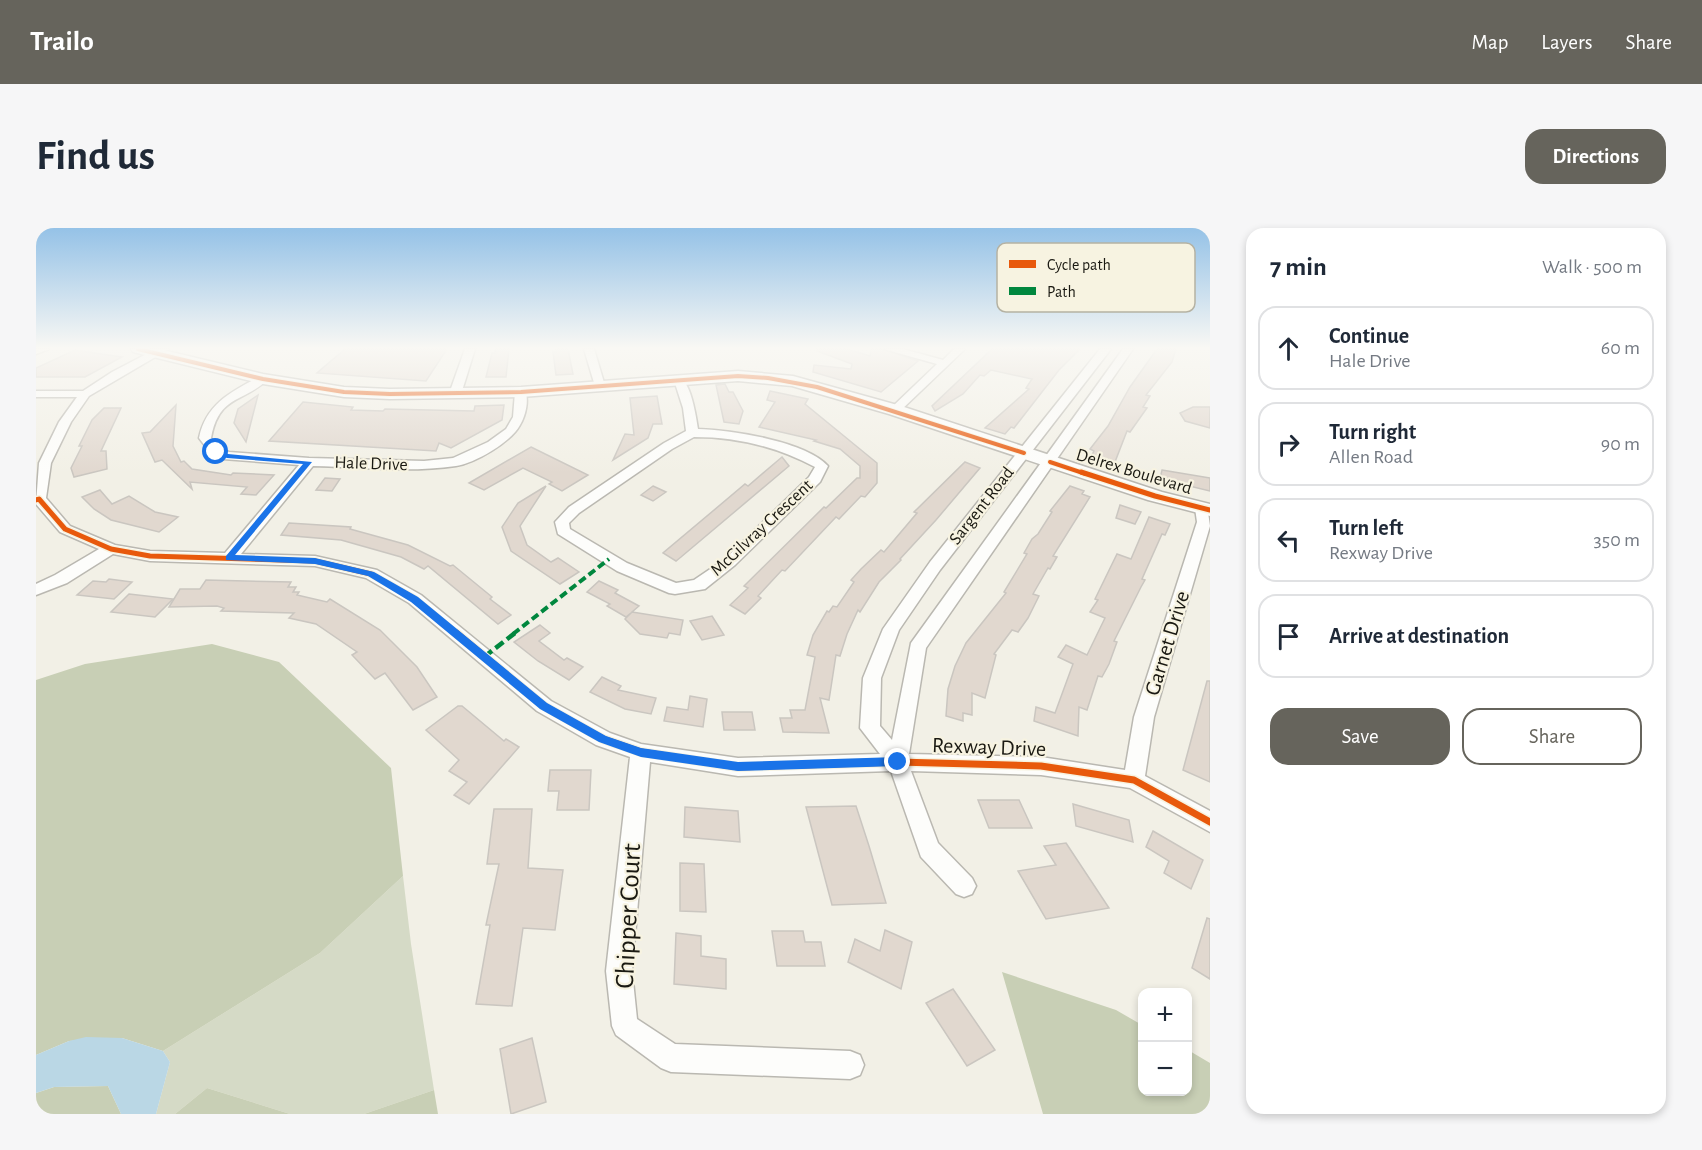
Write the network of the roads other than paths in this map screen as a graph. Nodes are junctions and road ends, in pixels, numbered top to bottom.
1 (92, 390) edge
2 (245, 390) edge
3 (334, 390) edge
4 (456, 390) edge
5 (543, 390) edge
6 (683, 390) edge
7 (828, 390) edge
8 (915, 390) edge
9 (1073, 390) edge
10 (1074, 390) edge
11 (1100, 390) edge
12 (521, 392) junction
13 (36, 394) edge
14 (85, 394) junction
15 (455, 394) junction
16 (1096, 396) junction
17 (895, 410) junction
18 (692, 433) junction
19 (1024, 453) junction
20 (309, 462) junction
21 (1050, 462) junction
22 (38, 500) edge
23 (1206, 509) edge
24 (111, 549) junction
25 (229, 558) junction
26 (951, 572) junction
27 (36, 590) edge
28 (641, 752) junction
29 (898, 762) junction
30 (1134, 780) junction
31 (1210, 822) edge
32 (964, 886) dead end
33 (850, 1065) dead end

1 - 14 street, Rexway Drive
2 - 20 street, Hale Drive
3 - 15 street, Delrex Boulevard
4 - 15 street
5 - 12 street, Delrex Boulevard
6 - 18 street
7 - 17 street, Delrex Boulevard
8 - 17 street
9 - 19 street, Sargent Road
10 - 16 street
11 - 16 street, Sargent Road
12 - 15 street, Delrex Boulevard
12 - 20 street, Hale Drive
13 - 14 street
14 - 22 street, Rexway Drive
16 - 21 street, Sargent Road
17 - 19 street, Delrex Boulevard
18 - 18 street, McGilvray Crescent
19 - 21 street, Delrex Boulevard
19 - 26 street, Sargent Road
20 - 25 street
21 - 23 street, Delrex Boulevard
21 - 26 street, Sargent Road
22 - 24 street, Rexway Drive
23 - 30 street, Garnet Drive
24 - 25 street, Rexway Drive
24 - 27 street
25 - 28 street, Rexway Drive
26 - 29 street, Sargent Road
26 - 29 street, Sargent Road
28 - 29 street, Rexway Drive
28 - 33 street, Chipper Court
29 - 30 street, Rexway Drive
29 - 32 street, Sargent Road
30 - 31 street, Rexway Drive

